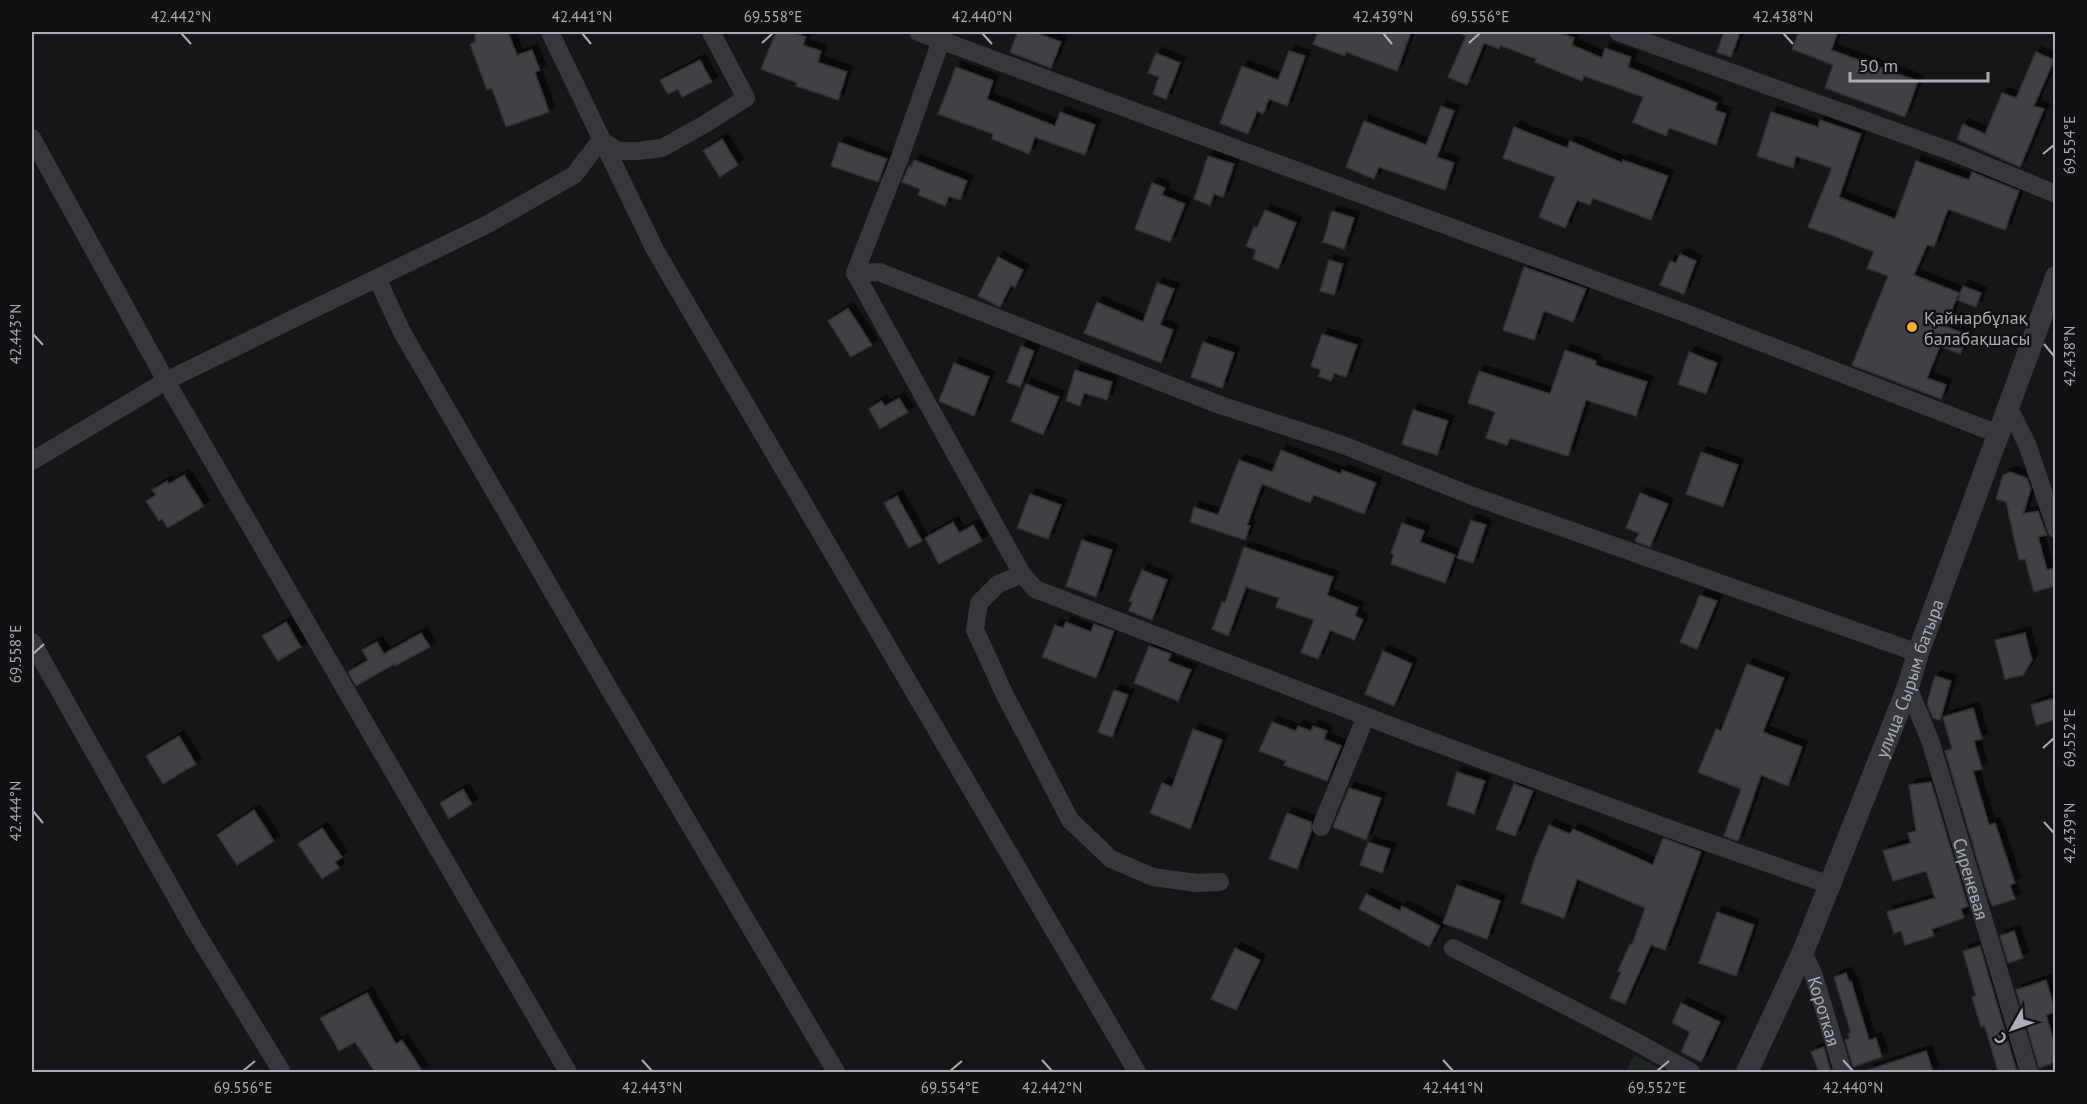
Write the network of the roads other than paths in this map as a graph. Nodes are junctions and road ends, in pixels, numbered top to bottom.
1 (550, 32) edge
2 (711, 32) edge
3 (918, 32) edge
4 (1618, 32) edge
5 (942, 35) edge
6 (32, 138) edge
7 (601, 140) junction
8 (2055, 194) edge
9 (855, 273) junction
10 (2055, 277) edge
11 (377, 278) junction
12 (166, 381) junction
13 (2008, 406) junction
14 (1998, 434) junction
15 (32, 461) edge
16 (2055, 529) edge
17 (1022, 574) junction
18 (32, 642) edge
19 (1918, 653) junction
20 (1908, 687) junction
21 (1366, 716) junction
22 (1321, 827) dead end
23 (1220, 882) dead end
24 (1830, 885) junction
25 (1453, 948) dead end
26 (1803, 951) junction
27 (282, 1072) edge
28 (568, 1072) edge
29 (836, 1072) edge
30 (1137, 1072) edge
31 (1691, 1072) edge
32 (1747, 1072) edge
33 (1843, 1072) edge
34 (2029, 1072) edge

1 - 7 street
2 - 7 street
3 - 5 street
4 - 8 street
5 - 9 street
5 - 14 street
6 - 12 street
7 - 11 street
7 - 30 street
9 - 17 street
9 - 19 street
10 - 13 street, улица Сырым батыра
11 - 12 street
11 - 29 street
12 - 15 street
12 - 28 street
13 - 14 street, улица Сырым батыра
13 - 16 street
14 - 19 street, улица Сырым батыра
17 - 21 street
17 - 23 street
18 - 27 street
19 - 20 street, улица Сырым батыра
20 - 24 street, улица Сырым батыра
20 - 34 street, Сиреневая
21 - 22 street
21 - 24 street
24 - 26 street, улица Сырым батыра
25 - 31 street
26 - 32 street, улица Сырым батыра
26 - 33 street, Короткая

